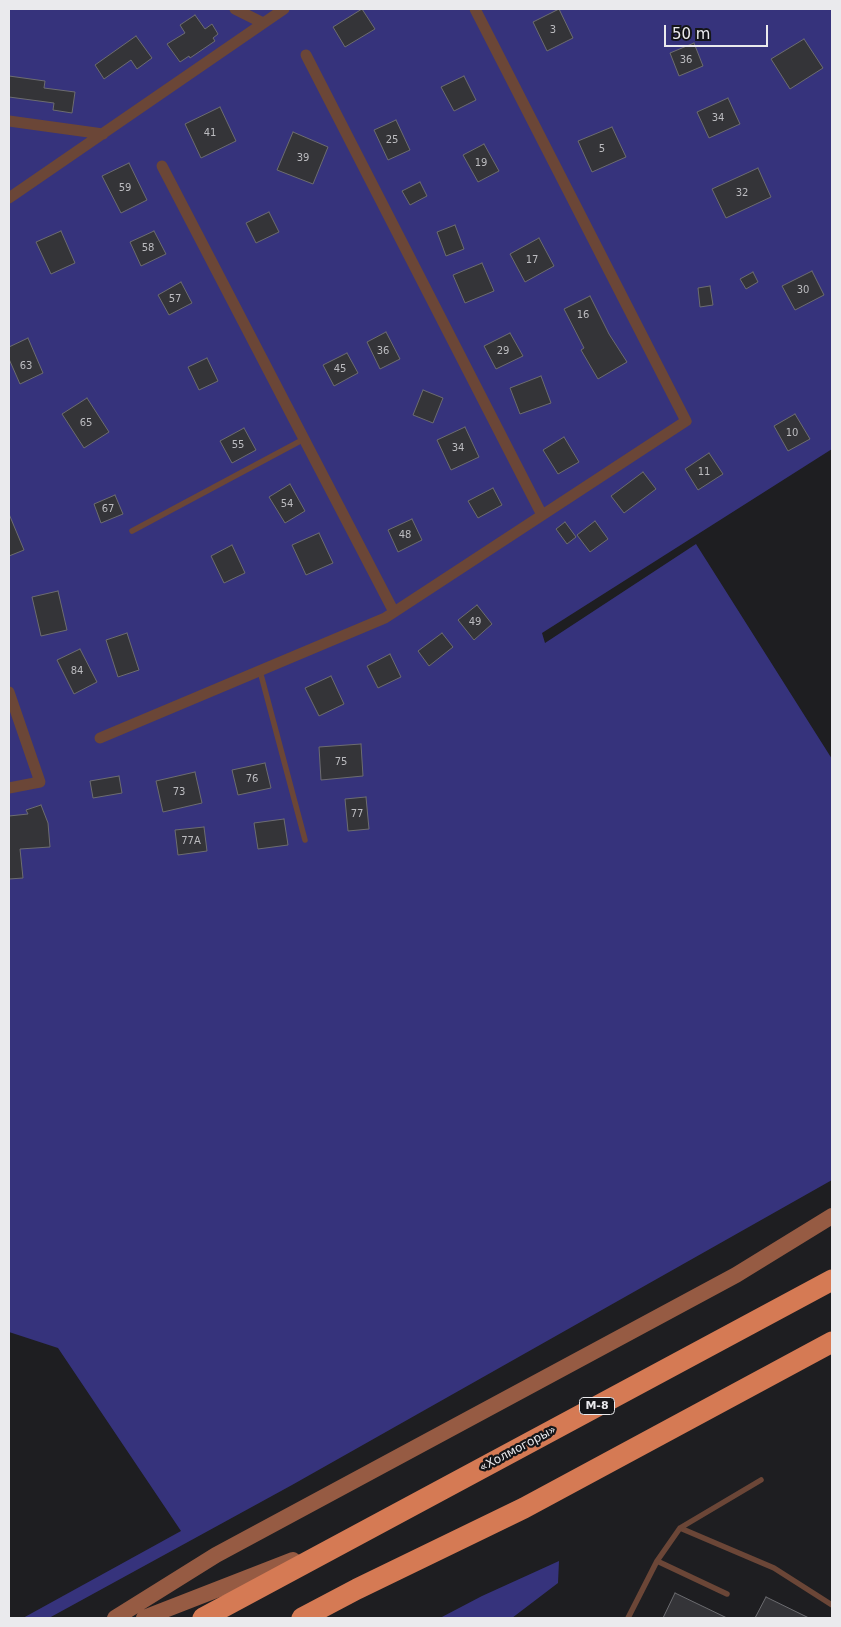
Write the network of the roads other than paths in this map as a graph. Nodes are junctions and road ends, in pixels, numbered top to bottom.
1 (235, 9) edge
2 (284, 9) edge
3 (475, 9) edge
4 (263, 23) junction
5 (306, 54) dead end
6 (9, 121) edge
7 (103, 134) junction
8 (162, 166) dead end
9 (9, 198) edge
10 (304, 439) junction
11 (542, 515) junction
12 (132, 531) dead end
13 (394, 612) junction
14 (260, 670) junction
15 (9, 692) edge
16 (100, 738) dead end
17 (9, 788) edge
18 (305, 840) dead end
19 (832, 1216) edge
20 (832, 1280) edge
21 (832, 1342) edge
22 (761, 1480) dead end
23 (680, 1528) junction
24 (363, 1533) junction
25 (657, 1561) junction
26 (726, 1594) dead end
27 (832, 1605) edge
28 (115, 1618) edge
29 (144, 1618) edge
30 (203, 1618) edge
31 (302, 1618) edge
32 (628, 1618) edge

1 - 4 street
2 - 4 street
3 - 11 street
4 - 7 street
5 - 11 street
6 - 7 street
7 - 9 street
8 - 10 street
10 - 12 lane
10 - 13 street
11 - 13 street
13 - 14 street
14 - 16 street
14 - 18 lane
15 - 17 street
19 - 28 main road
20 - 24 highway, «Холмогоры» / М-8
21 - 31 highway
22 - 23 lane
23 - 25 lane
23 - 27 lane
24 - 29 main road
24 - 30 highway, «Холмогоры» / М-8
25 - 26 lane
25 - 32 lane

